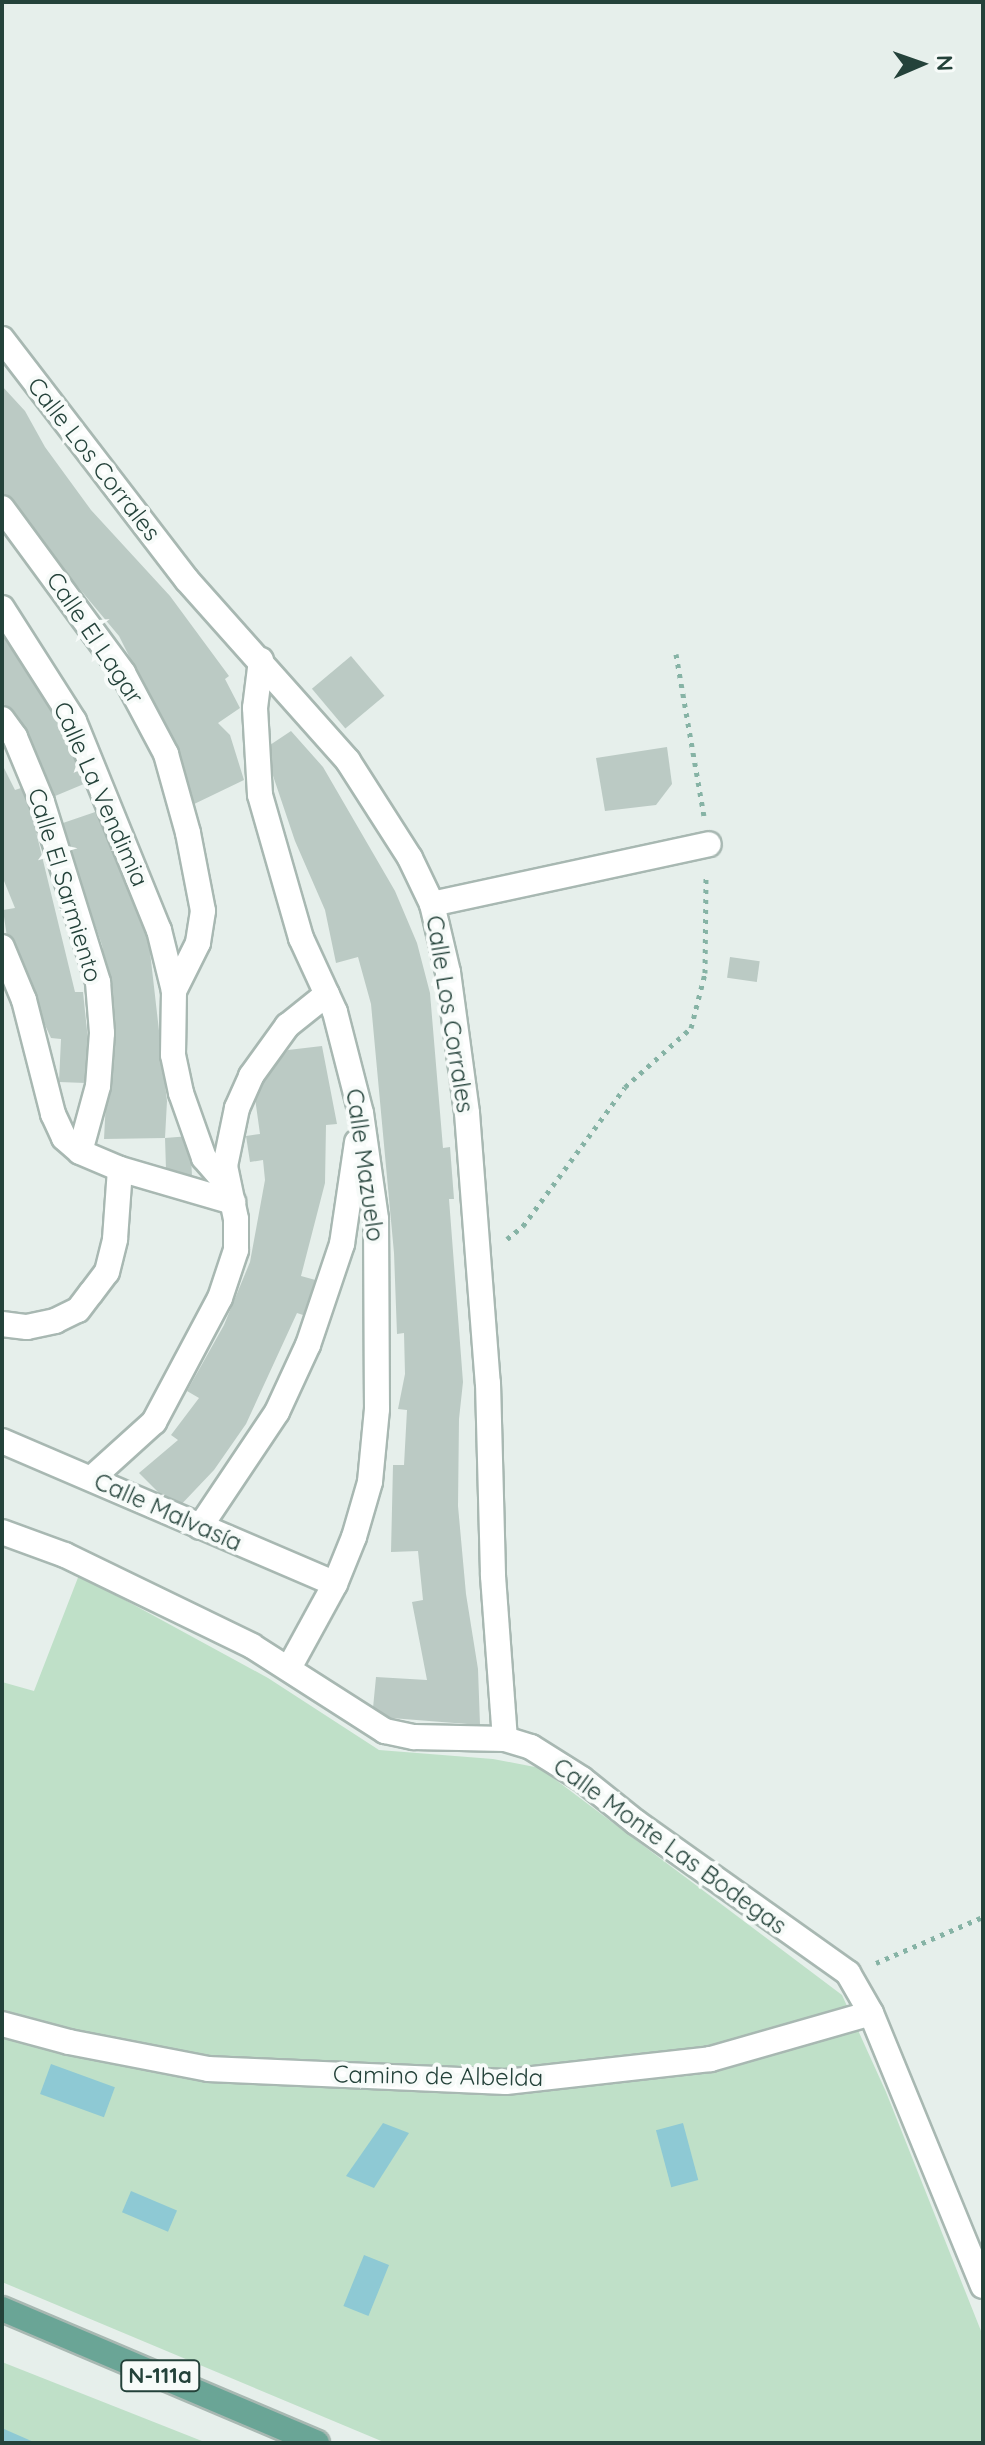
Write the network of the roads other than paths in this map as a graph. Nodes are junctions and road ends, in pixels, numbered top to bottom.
1 (2, 339) edge
2 (2, 508) edge
3 (2, 608) edge
4 (261, 660) junction
5 (2, 719) edge
6 (709, 844) road end
7 (432, 904) junction
8 (2, 947) edge
9 (174, 991) junction
10 (327, 994) junction
11 (361, 1113) junction
12 (80, 1152) junction
13 (120, 1169) junction
14 (230, 1193) junction
15 (2, 1324) edge
16 (2, 1441) edge
17 (92, 1478) junction
18 (200, 1527) junction
19 (2, 1532) edge
20 (335, 1584) junction
21 (289, 1668) junction
22 (505, 1739) junction
23 (871, 2013) junction
24 (2, 2024) edge
25 (983, 2286) edge
26 (2, 2309) edge
27 (317, 2443) edge

1 - 4 street, Calle Los Corrales
2 - 9 street, Calle El Lagar
3 - 9 street, Calle La Vendimia
4 - 7 street, Calle Los Corrales
4 - 10 street, Calle Mazuelo
5 - 12 street, Calle El Sarmiento
6 - 7 street
7 - 22 street, Calle Los Corrales
8 - 12 street
9 - 14 street, Calle El Lagar
10 - 11 street, Calle Mazuelo
10 - 14 street
11 - 18 street
11 - 20 street, Calle Mazuelo
12 - 13 street
13 - 14 street
13 - 15 street
14 - 17 street
16 - 17 street, Calle Malvasía
17 - 18 street, Calle Malvasía
18 - 20 street, Calle Malvasía
19 - 21 street, Calle Monte Las Bodegas
20 - 21 street, Calle Mazuelo
21 - 22 street, Calle Monte Las Bodegas
22 - 23 street, Calle Monte Las Bodegas
23 - 24 street, Camino de Albelda
23 - 25 street, Calle Monte Las Bodegas
26 - 27 main road, N-111a

